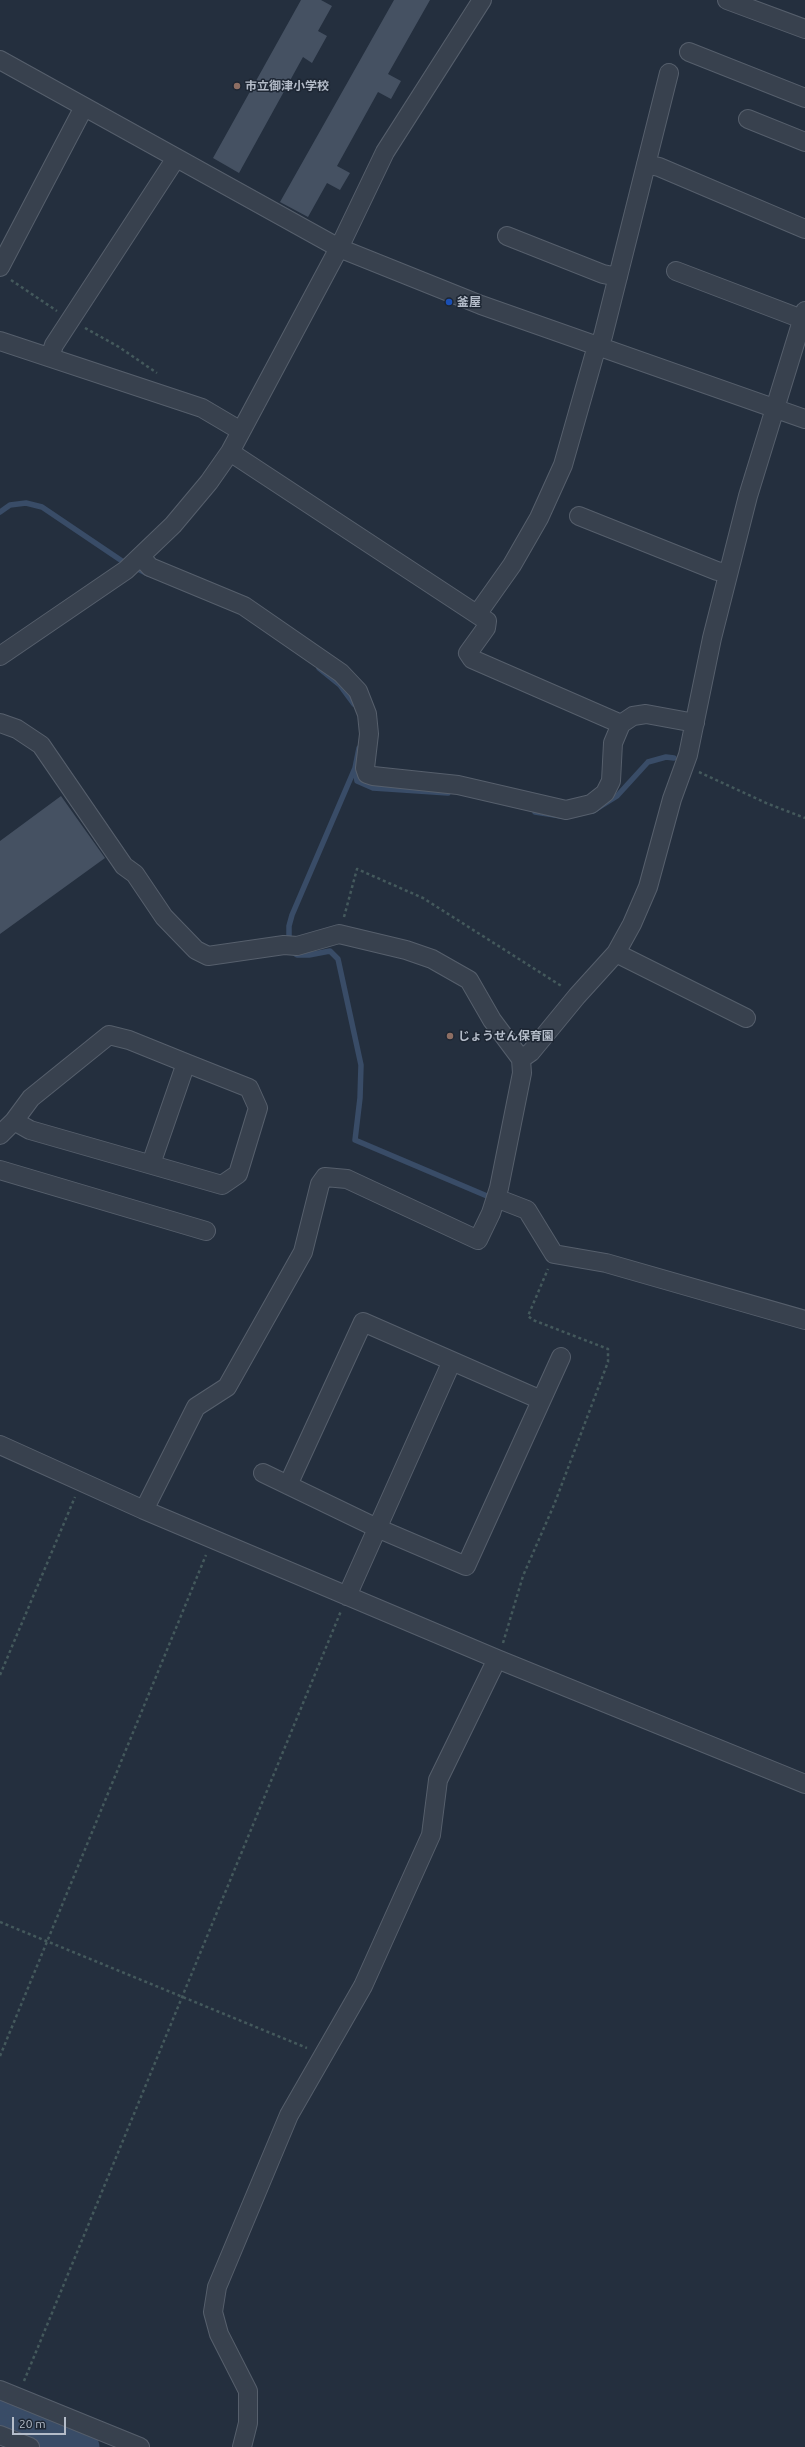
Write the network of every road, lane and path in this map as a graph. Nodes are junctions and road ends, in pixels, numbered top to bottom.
1 (482, 0) edge
2 (727, 0) edge
3 (805, 29) edge
4 (689, 52) dead end
5 (0, 60) edge
6 (669, 73) dead end
7 (805, 98) edge
8 (84, 107) junction
9 (748, 119) dead end
10 (805, 142) edge
11 (176, 158) junction
12 (646, 164) junction
13 (805, 229) edge
14 (507, 236) dead end
15 (339, 248) junction
16 (676, 271) dead end
17 (2, 272) edge
18 (618, 277) junction
19 (803, 315) edge
20 (70, 320) junction
21 (0, 341) edge
22 (599, 346) junction
23 (50, 357) junction
24 (158, 374) dead end
25 (775, 409) junction
26 (805, 419) edge
27 (241, 431) junction
28 (230, 452) junction
29 (579, 516) dead end
30 (141, 557) junction
31 (728, 573) junction
32 (478, 613) junction
33 (0, 656) edge
34 (0, 722) edge
35 (694, 723) junction
36 (621, 724) junction
37 (685, 766) junction
38 (805, 818) edge
39 (339, 934) junction
40 (616, 953) junction
41 (577, 996) junction
42 (746, 1018) dead end
43 (521, 1059) junction
44 (186, 1063) junction
45 (14, 1121) junction
46 (0, 1135) edge
47 (151, 1164) junction
48 (0, 1170) edge
49 (496, 1198) junction
50 (206, 1231) dead end
51 (554, 1254) junction
52 (805, 1320) edge
53 (561, 1357) dead end
54 (452, 1361) junction
55 (541, 1400) junction
56 (0, 1445) edge
57 (264, 1473) dead end
58 (81, 1482) junction
59 (288, 1486) junction
60 (144, 1510) junction
61 (377, 1528) junction
62 (213, 1538) junction
63 (347, 1596) junction
64 (497, 1659) junction
65 (0, 1675) edge
66 (805, 1784) edge
67 (0, 1922) edge
68 (47, 1942) junction
69 (180, 1998) junction
70 (0, 2056) edge
71 (321, 2057) junction
72 (0, 2390) edge
73 (17, 2397) junction
74 (0, 2434) edge
75 (30, 2447) edge
76 (140, 2447) edge
77 (242, 2447) edge

1 - 15 street
2 - 3 street
4 - 7 street
5 - 8 street
6 - 12 street
8 - 11 street
8 - 17 street
9 - 10 street
11 - 15 street
11 - 20 street
12 - 13 street
12 - 18 street
14 - 18 street
15 - 22 street
15 - 27 street
16 - 19 street
17 - 20 path
18 - 22 street
19 - 25 street
20 - 23 street
20 - 24 path
21 - 23 street
22 - 25 street
22 - 32 street
23 - 27 street
25 - 26 street
25 - 31 street
27 - 28 street
28 - 30 street
28 - 32 street
29 - 31 street
30 - 33 street
30 - 36 street
31 - 35 street
32 - 36 street
34 - 39 street
35 - 36 street
35 - 37 street
37 - 38 path
37 - 40 street
39 - 41 path
39 - 43 street
40 - 41 street
40 - 42 street
41 - 43 street
43 - 49 street
44 - 45 street
44 - 47 street
44 - 47 street
45 - 46 street
45 - 47 street
48 - 50 street
49 - 51 street
49 - 60 street
51 - 52 street
51 - 64 path
53 - 55 street
54 - 55 street
54 - 59 street
54 - 61 street
55 - 61 street
56 - 58 street
57 - 59 street
58 - 60 street
58 - 65 path
59 - 61 street
60 - 62 street
61 - 63 street
62 - 63 street
62 - 68 path
63 - 64 street
63 - 69 path
64 - 66 street
64 - 71 street
67 - 68 path
68 - 69 path
68 - 70 path
69 - 71 path
69 - 73 path
71 - 77 street
72 - 73 street
73 - 76 street
74 - 75 street

